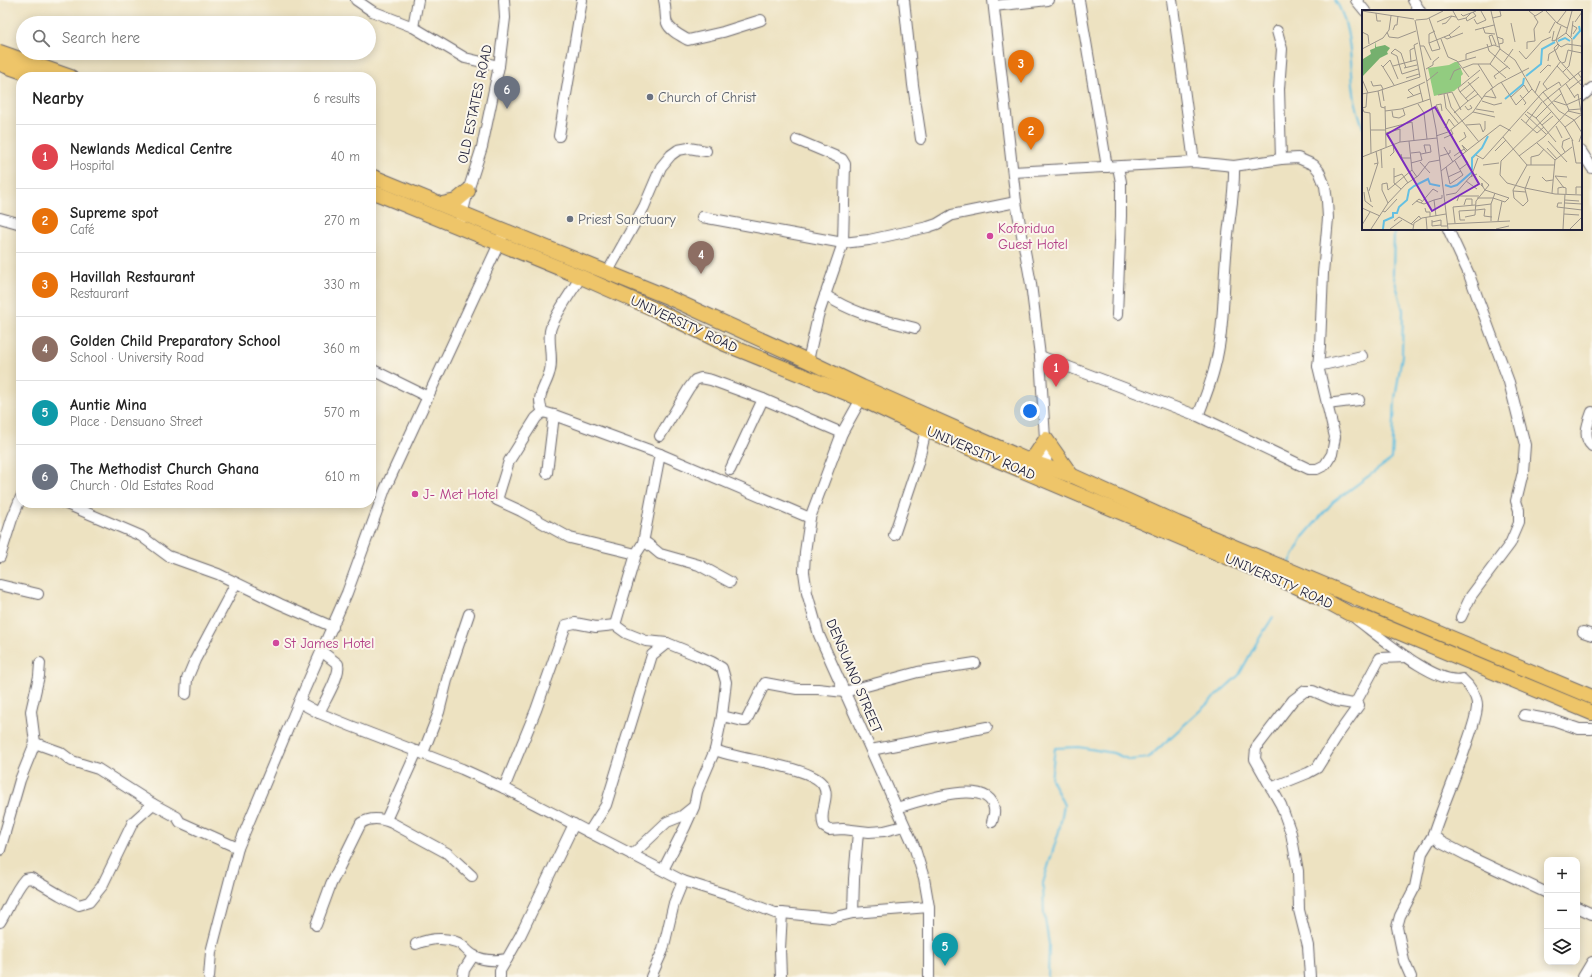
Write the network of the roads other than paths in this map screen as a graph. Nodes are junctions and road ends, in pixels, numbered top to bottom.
1 (356, 0) edge
2 (418, 0) edge
3 (504, 0) edge
4 (582, 0) edge
5 (664, 0) edge
6 (904, 0) edge
7 (1048, 0) edge
8 (1080, 0) edge
9 (1172, 0) edge
10 (1356, 0) edge
11 (1413, 0) edge
12 (993, 3) edge
13 (1364, 10) edge
14 (1419, 10) edge
15 (761, 20) dead end
16 (413, 27) junction
17 (1277, 31) dead end
18 (0, 52) edge
19 (16, 58) edge
20 (23, 60) edge
21 (0, 64) edge
22 (498, 66) junction
23 (23, 72) edge
24 (57, 72) edge
25 (1592, 88) edge
26 (1582, 96) edge
27 (559, 136) dead end
28 (921, 139) dead end
29 (797, 140) dead end
30 (706, 151) dead end
31 (1582, 153) edge
32 (1281, 159) junction
33 (1194, 162) junction
34 (1234, 166) junction
35 (1107, 167) junction
36 (1118, 167) junction
37 (1592, 168) edge
38 (1013, 172) junction
39 (376, 178) edge
40 (468, 190) junction
41 (376, 193) edge
42 (1016, 202) junction
43 (442, 204) junction
44 (702, 217) dead end
45 (0, 218) edge
46 (461, 220) junction
47 (16, 223) edge
48 (505, 230) junction
49 (1448, 230) edge
50 (843, 243) junction
51 (499, 244) junction
52 (607, 273) junction
53 (580, 277) junction
54 (825, 295) junction
55 (1117, 315) dead end
56 (915, 328) dead end
57 (1040, 356) junction
58 (1362, 356) dead end
59 (808, 361) junction
60 (1318, 366) junction
61 (376, 371) edge
62 (862, 393) junction
63 (428, 397) junction
64 (764, 399) junction
65 (1358, 400) dead end
66 (1327, 404) junction
67 (542, 412) junction
68 (1592, 412) edge
69 (554, 415) junction
70 (1198, 416) junction
71 (926, 430) junction
72 (842, 433) junction
73 (660, 436) dead end
74 (1046, 439) junction
75 (1592, 446) edge
76 (660, 454) junction
77 (1029, 461) junction
78 (1047, 467) junction
79 (730, 470) dead end
80 (547, 474) dead end
81 (1073, 476) junction
82 (1047, 482) junction
83 (16, 508) edge
84 (76, 508) edge
85 (810, 518) junction
86 (894, 535) dead end
87 (643, 543) junction
88 (636, 554) junction
89 (0, 557) edge
90 (730, 582) dead end
91 (236, 583) junction
92 (0, 585) edge
93 (38, 594) dead end
94 (1348, 613) junction
95 (469, 614) dead end
96 (1461, 618) dead end
97 (615, 625) junction
98 (333, 627) junction
99 (1427, 637) junction
100 (646, 641) junction
101 (667, 643) junction
102 (321, 651) junction
103 (652, 655) junction
104 (1407, 657) junction
105 (40, 663) dead end
106 (975, 663) dead end
107 (844, 692) junction
108 (186, 694) dead end
109 (1592, 698) edge
110 (299, 702) junction
111 (1355, 704) junction
112 (319, 713) junction
113 (1592, 713) edge
114 (1524, 714) dead end
115 (722, 716) junction
116 (987, 728) dead end
117 (1592, 729) edge
118 (35, 743) junction
119 (715, 750) junction
120 (871, 750) junction
121 (420, 752) junction
122 (504, 788) junction
123 (1271, 788) junction
124 (153, 804) junction
125 (694, 807) junction
126 (897, 808) junction
127 (386, 820) junction
128 (992, 822) dead end
129 (574, 824) junction
130 (904, 826) junction
131 (589, 832) junction
132 (858, 832) junction
133 (1433, 835) junction
134 (238, 848) junction
135 (0, 850) edge
136 (632, 855) junction
137 (662, 870) junction
138 (472, 876) dead end
139 (684, 881) junction
140 (1545, 893) edge
141 (929, 907) junction
142 (1580, 908) edge
143 (782, 912) junction
144 (853, 913) junction
145 (1592, 914) edge
146 (0, 922) edge
147 (316, 925) dead end
148 (416, 944) dead end
149 (474, 956) junction
150 (507, 959) junction
151 (1592, 962) edge
152 (209, 977) edge
153 (463, 977) edge
154 (500, 977) edge
155 (650, 977) edge
156 (781, 977) edge
157 (929, 977) edge
158 (1310, 977) edge
159 (1411, 977) edge
160 (1583, 977) edge

1 - 16 street
2 - 16 street
3 - 22 street, OLD ESTATES ROAD
4 - 27 street
5 - 15 street
6 - 28 street
7 - 12 street
8 - 35 street
9 - 33 street
10 - 13 street
11 - 14 street
12 - 38 street
16 - 22 street
17 - 32 street
18 - 19 highway
20 - 24 highway
21 - 23 highway
22 - 40 street, OLD ESTATES ROAD
25 - 26 street
29 - 50 street
30 - 52 street
31 - 37 street
32 - 34 street
32 - 60 street
33 - 34 street
33 - 36 street
34 - 70 street
35 - 36 street
35 - 38 street
36 - 55 street
38 - 42 street
39 - 43 highway, UNIVERSITY ROAD
40 - 43 highway
40 - 46 street, OLD ESTATES ROAD
41 - 46 highway, UNIVERSITY ROAD
42 - 50 street
42 - 57 street
43 - 46 highway, UNIVERSITY ROAD
44 - 50 street
45 - 47 street
46 - 48 highway, UNIVERSITY ROAD
46 - 51 highway, UNIVERSITY ROAD
48 - 51 street
48 - 52 highway, UNIVERSITY ROAD
49 - 96 street
50 - 54 street
51 - 53 highway, UNIVERSITY ROAD
51 - 63 street
52 - 59 highway, UNIVERSITY ROAD
53 - 62 highway, UNIVERSITY ROAD
53 - 67 street
54 - 56 street
54 - 59 street
57 - 70 street
57 - 74 street
58 - 60 street
59 - 62 highway, UNIVERSITY ROAD
60 - 66 street
61 - 63 street
62 - 71 highway, UNIVERSITY ROAD
62 - 72 street, DENSUANO STREET
62 - 77 highway, UNIVERSITY ROAD
63 - 98 street
64 - 72 street
64 - 73 street
64 - 79 street
65 - 66 street
66 - 70 street
67 - 69 street
67 - 88 street
68 - 75 street
69 - 76 street
69 - 80 street
71 - 82 highway, UNIVERSITY ROAD
71 - 86 street
72 - 85 street, DENSUANO STREET
74 - 77 highway
74 - 78 street
74 - 81 highway
76 - 85 street
76 - 87 street
77 - 78 highway, UNIVERSITY ROAD
78 - 81 highway, UNIVERSITY ROAD
78 - 82 street
81 - 99 highway, UNIVERSITY ROAD
82 - 94 highway, UNIVERSITY ROAD
83 - 89 street
84 - 91 street
85 - 107 street, DENSUANO STREET
87 - 88 street
87 - 90 street
88 - 97 street
91 - 98 street
91 - 108 street
92 - 93 street
94 - 99 highway, UNIVERSITY ROAD
94 - 104 street
95 - 121 street
97 - 100 street
97 - 122 street
98 - 102 street
99 - 109 highway, UNIVERSITY ROAD
99 - 113 highway, UNIVERSITY ROAD
100 - 101 street
100 - 103 street
101 - 103 street
101 - 115 street
102 - 110 street
102 - 112 street
103 - 131 street
104 - 111 street
104 - 133 street
105 - 118 street
106 - 107 street
107 - 115 street
107 - 120 street, DENSUANO STREET
110 - 112 street
110 - 134 street
111 - 123 street
111 - 123 street
112 - 121 street
114 - 117 street
115 - 119 street
116 - 120 street
118 - 124 street
118 - 135 street
119 - 125 street
119 - 132 street
120 - 126 street, DENSUANO STREET
121 - 122 street
121 - 127 street
122 - 129 street
123 - 158 street
124 - 134 street
124 - 146 street
125 - 136 street
125 - 137 street
126 - 128 street
126 - 130 street, DENSUANO STREET
127 - 138 street
127 - 147 street
129 - 131 street
129 - 150 street
130 - 132 street
130 - 141 street, DENSUANO STREET
131 - 136 street
132 - 144 street
133 - 140 street
133 - 159 street
134 - 152 street
136 - 137 street
137 - 139 street
139 - 143 street
139 - 155 street
141 - 144 street
141 - 157 street, DENSUANO STREET
142 - 145 street
143 - 144 street
143 - 156 street
148 - 149 street
149 - 150 street
149 - 153 street
150 - 154 street
151 - 160 street

